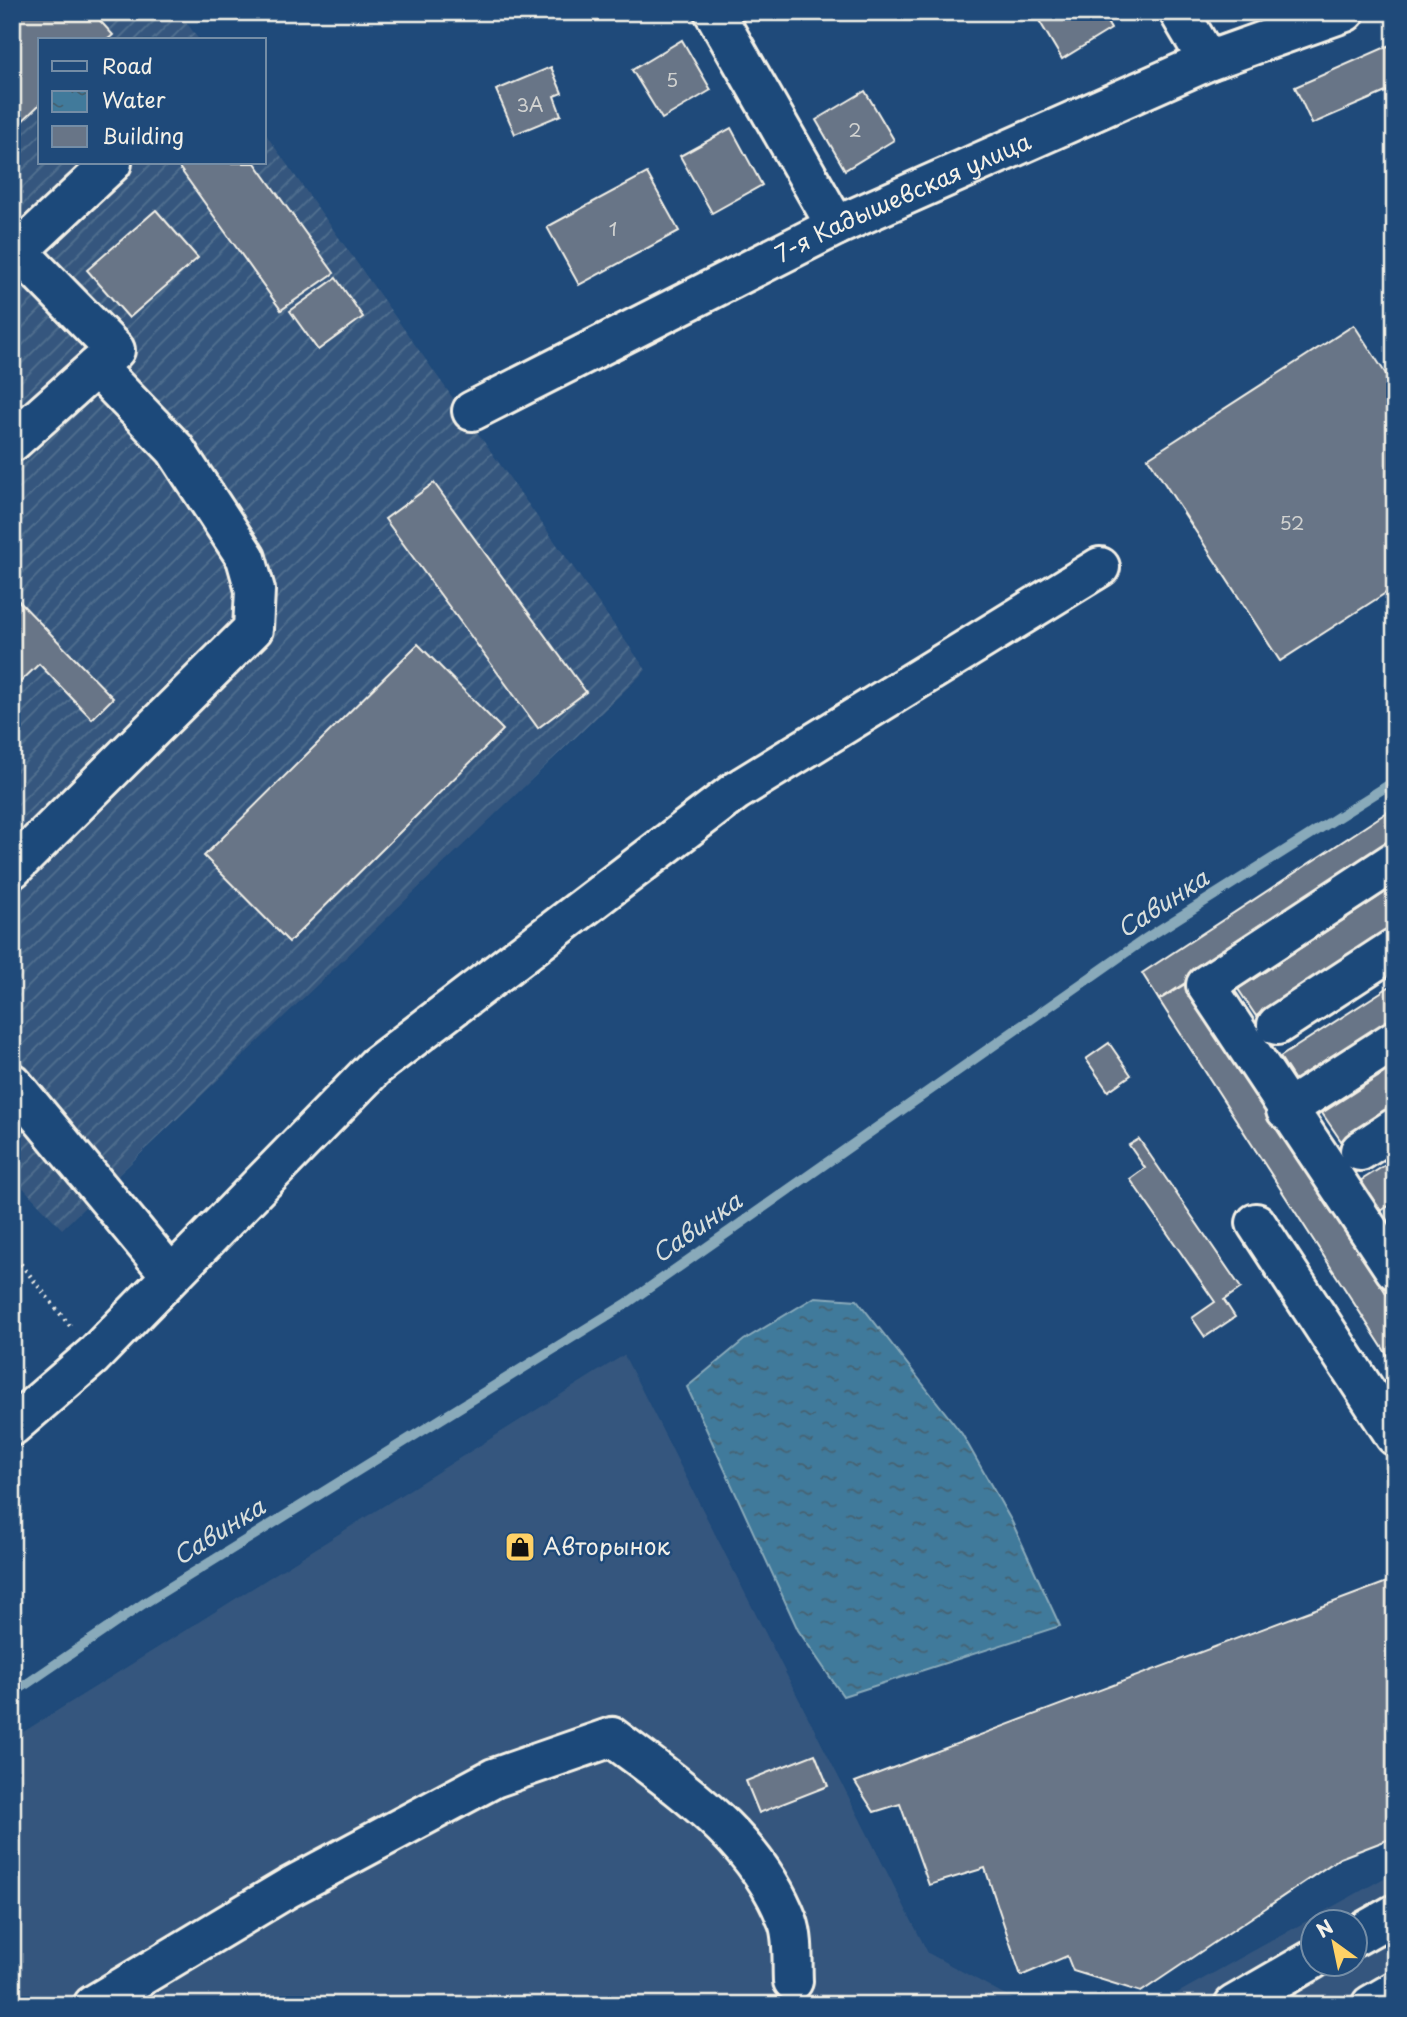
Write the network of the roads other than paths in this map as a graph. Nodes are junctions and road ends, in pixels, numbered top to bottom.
1 (714, 12) edge
2 (1179, 12) edge
3 (1345, 12) edge
4 (1208, 61) junction
5 (111, 164) edge
6 (836, 226) junction
7 (96, 367) junction
8 (472, 411) dead end
9 (12, 442) edge
10 (1100, 567) dead end
11 (1395, 861) edge
12 (12, 869) edge
13 (1395, 948) edge
14 (1277, 1025) dead end
15 (1395, 1040) edge
16 (12, 1083) edge
17 (1286, 1110) junction
18 (1395, 1128) edge
19 (1360, 1151) dead end
20 (1256, 1223) dead end
21 (1384, 1230) edge
22 (1395, 1270) edge
23 (170, 1274) junction
24 (12, 1426) edge
25 (1395, 1436) edge
26 (1395, 1914) edge
27 (1368, 1929) edge
28 (1298, 1968) edge
29 (793, 1981) dead end
30 (1395, 1991) edge
31 (93, 2005) edge
32 (1234, 2005) edge
33 (1371, 2005) edge

1 - 6 street
2 - 4 street
3 - 4 street, 7-я Кадышевская улица
4 - 6 street, 7-я Кадышевская улица
5 - 7 street
6 - 8 street, 7-я Кадышевская улица
7 - 9 street
7 - 12 street
10 - 23 street
11 - 17 street
13 - 14 street
15 - 17 street
16 - 23 street
17 - 21 street
18 - 19 street
20 - 25 street
21 - 22 street
23 - 24 street
26 - 27 street
28 - 32 street
29 - 31 street
30 - 33 street

